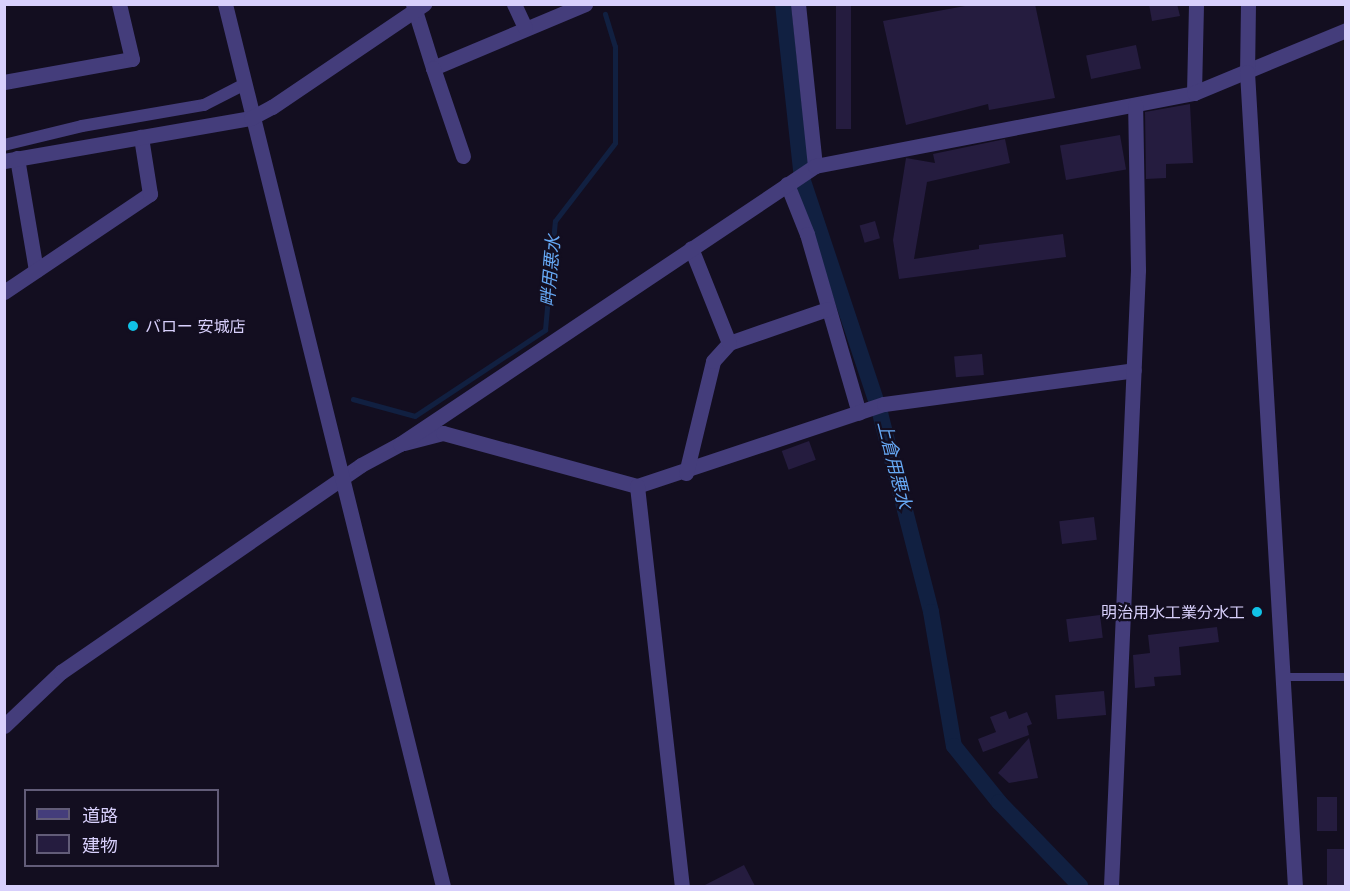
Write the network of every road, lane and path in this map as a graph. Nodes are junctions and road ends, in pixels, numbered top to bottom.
1 (119, 4) edge
2 (225, 4) edge
3 (514, 4) edge
4 (585, 4) edge
5 (798, 4) edge
6 (1196, 4) edge
7 (1248, 4) edge
8 (417, 6) edge
9 (525, 28) junction
10 (1346, 30) edge
11 (433, 68) junction
12 (1247, 72) junction
13 (4, 82) edge
14 (243, 85) junction
15 (1194, 93) junction
16 (1136, 105) junction
17 (251, 118) junction
18 (141, 138) junction
19 (4, 145) edge
20 (463, 156) dead end
21 (11, 159) edge
22 (815, 166) junction
23 (791, 180) junction
24 (691, 248) junction
25 (36, 270) junction
26 (4, 292) edge
27 (827, 309) junction
28 (729, 343) junction
29 (1134, 369) junction
30 (864, 411) junction
31 (400, 444) junction
32 (686, 473) junction
33 (344, 477) junction
34 (637, 486) junction
35 (1286, 677) junction
36 (1346, 677) edge
37 (4, 726) edge
38 (443, 886) edge
39 (682, 886) edge
40 (1111, 886) edge
41 (1295, 886) edge

1 - 13 street
2 - 14 street
3 - 9 street
4 - 9 street
5 - 22 street
6 - 15 street
7 - 12 street
8 - 11 street
8 - 17 street
9 - 11 street
10 - 12 street
11 - 20 street
12 - 15 street
12 - 35 street
14 - 17 street
14 - 19 street
15 - 16 street
16 - 22 street
16 - 29 street
17 - 18 street
17 - 33 street
18 - 21 street
18 - 25 street
21 - 25 street
22 - 23 street
23 - 24 street
23 - 27 street
24 - 28 street
24 - 31 street
25 - 26 street
27 - 28 street
27 - 30 street
28 - 32 street
29 - 30 street
29 - 40 street
30 - 32 street
31 - 33 street
31 - 34 street
32 - 34 street
33 - 37 street
33 - 38 street
34 - 39 street
35 - 36 lane
35 - 41 street

